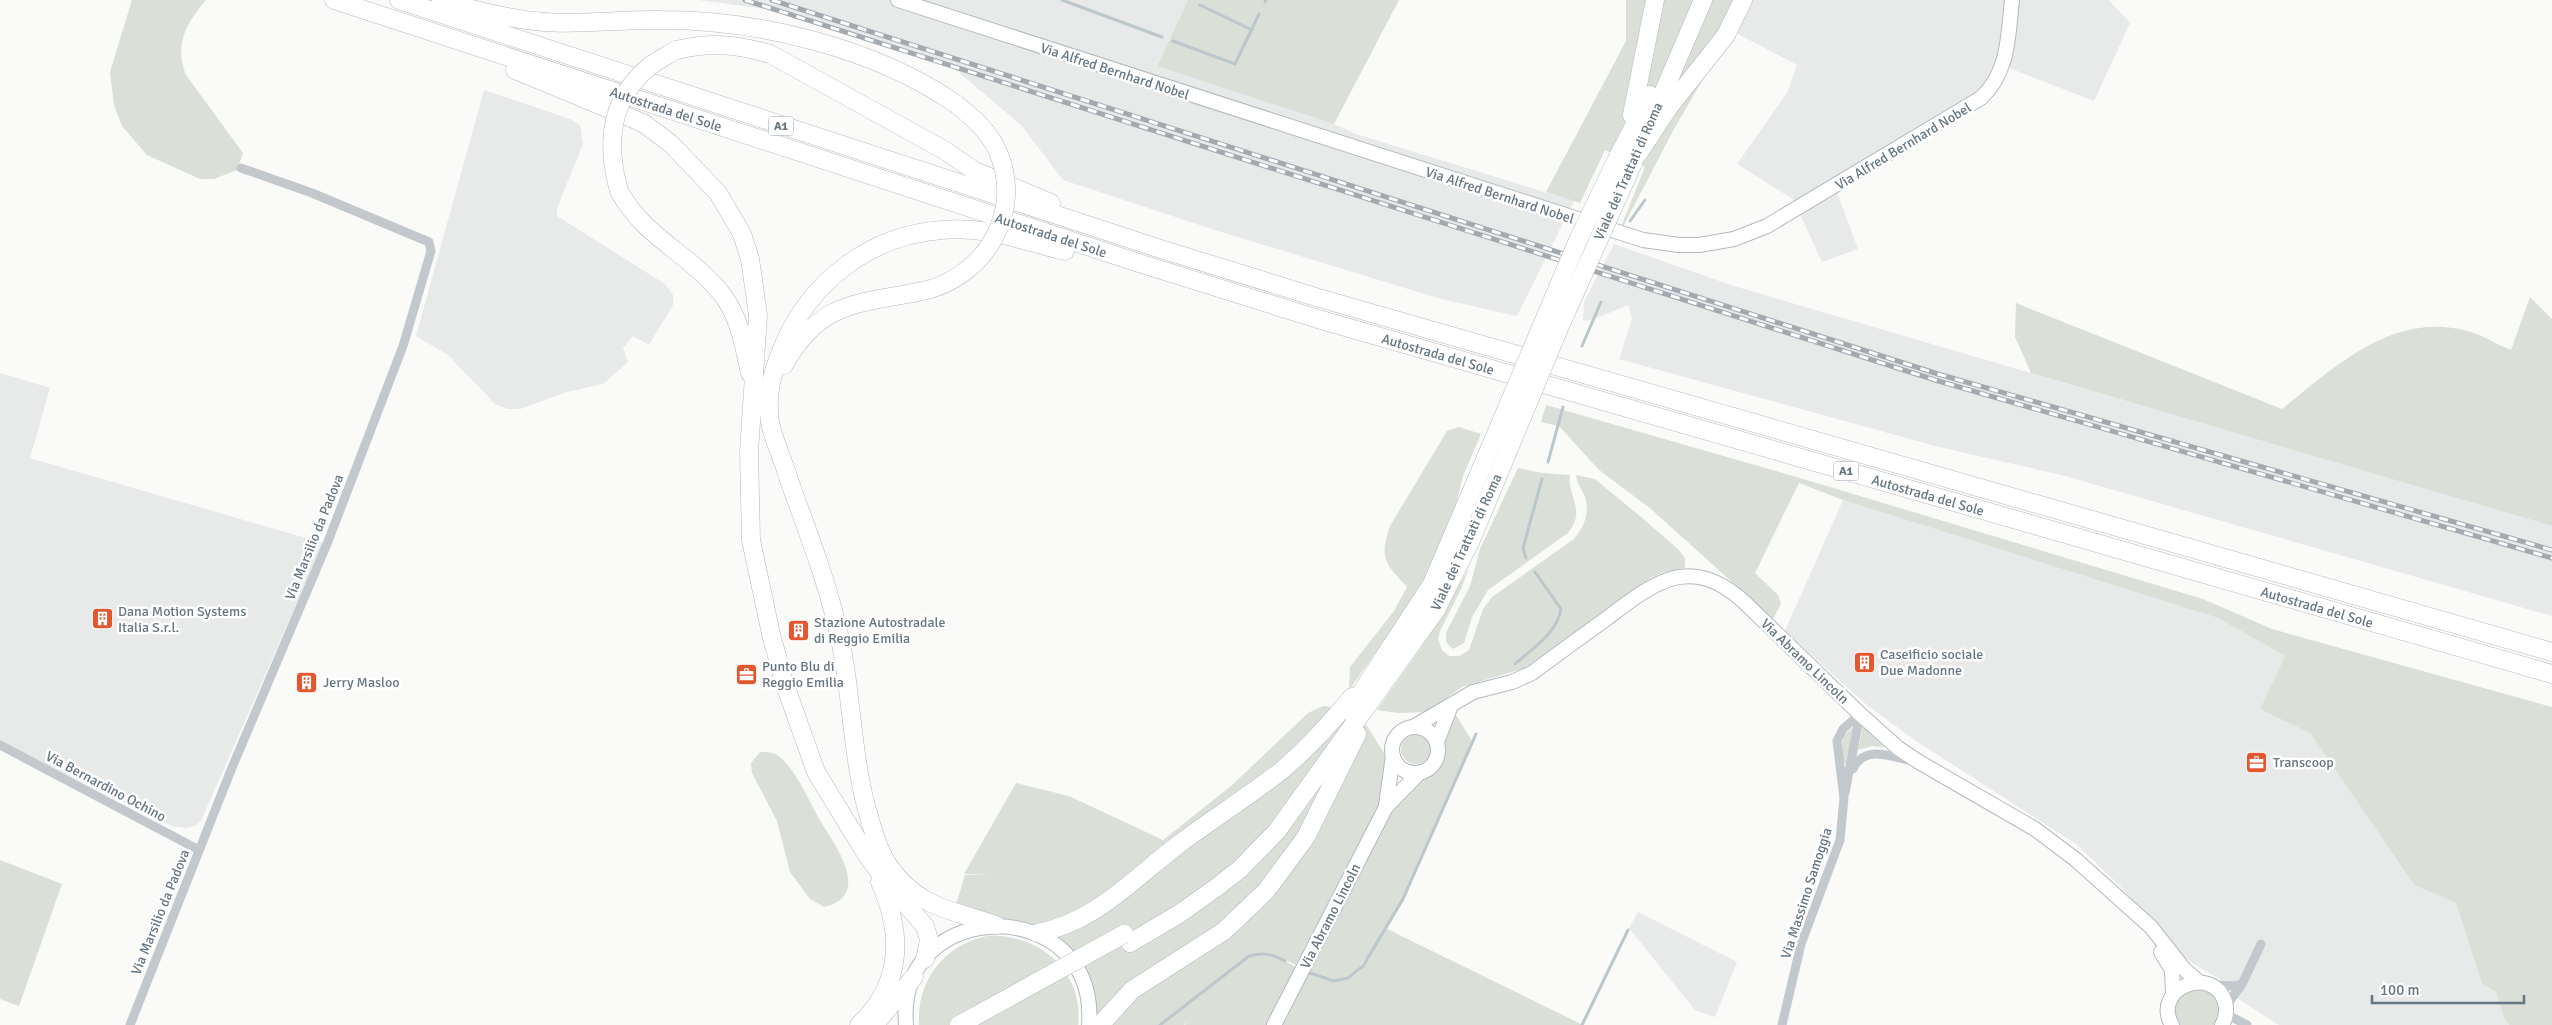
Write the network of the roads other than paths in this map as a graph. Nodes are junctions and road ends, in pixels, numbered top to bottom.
1 (334, 0) edge
2 (399, 0) edge
3 (441, 0) edge
4 (898, 0) edge
5 (1655, 0) edge
6 (1690, 0) edge
7 (1702, 0) edge
8 (1743, 0) edge
9 (2012, 0) edge
10 (390, 18) junction
11 (1628, 155) junction
12 (241, 168) dead end
13 (1164, 250) junction
14 (1142, 264) junction
15 (752, 382) junction
16 (771, 424) junction
17 (1485, 484) junction
18 (2552, 652) edge
19 (2552, 674) edge
20 (1369, 678) junction
21 (1388, 678) junction
22 (1450, 708) junction
23 (1855, 709) junction
24 (1414, 726) junction
25 (1843, 729) junction
26 (1437, 742) junction
27 (0, 745) edge
28 (1393, 756) junction
29 (1919, 762) junction
30 (1419, 773) junction
31 (1850, 776) junction
32 (1844, 798) junction
33 (1386, 807) junction
34 (199, 850) junction
35 (868, 857) junction
36 (2140, 920) junction
37 (996, 925) junction
38 (1037, 933) junction
39 (1127, 938) junction
40 (2262, 944) dead end
41 (925, 959) junction
42 (914, 977) junction
43 (2205, 984) junction
44 (2242, 984) junction
45 (2173, 994) junction
46 (2225, 1015) edge
47 (2170, 1023) edge
48 (130, 1025) edge
49 (859, 1025) edge
50 (874, 1025) edge
51 (906, 1025) edge
52 (959, 1025) edge
53 (982, 1025) edge
54 (1089, 1025) edge
55 (1100, 1025) edge
56 (1274, 1025) edge
57 (1782, 1025) edge
58 (2246, 1025) edge

1 - 10 highway, Autostrada del Sole / A1
2 - 13 highway, Autostrada del Sole / A1
3 - 16 highway, bridge
4 - 9 street, Via Alfred Bernhard Nobel
5 - 11 highway
6 - 11 highway, Viale dei Trattati di Roma
7 - 11 highway, Viale dei Trattati di Roma
8 - 11 highway
10 - 14 highway, Autostrada del Sole / A1
10 - 15 highway
11 - 17 highway, Viale dei Trattati di Roma, bridge
12 - 34 street, Via Marsilio da Padova
13 - 15 highway, bridge
13 - 18 highway, Autostrada del Sole / A1
14 - 16 highway
14 - 19 highway, Autostrada del Sole / A1
15 - 35 highway
16 - 37 highway
17 - 20 highway, Viale dei Trattati di Roma
17 - 21 highway, Viale dei Trattati di Roma
20 - 38 highway
20 - 39 highway, Viale dei Trattati di Roma
21 - 39 highway, Viale dei Trattati di Roma
21 - 55 highway
22 - 23 street, Via Abramo Lincoln
22 - 24 street, Via Abramo Lincoln
22 - 26 street, Via Abramo Lincoln
23 - 25 street
23 - 25 street, Via Massimo Samoggia
23 - 29 street, Via Abramo Lincoln
23 - 31 street, Via Massimo Samoggia
24 - 26 street
24 - 28 street, Via Abramo Lincoln
25 - 32 street, Via Massimo Samoggia
26 - 30 street, Via Abramo Lincoln
27 - 34 street, Via Bernardino Ochino
28 - 30 street
28 - 33 street, Via Abramo Lincoln
29 - 31 street, Via Massimo Samoggia
29 - 36 street, Via Abramo Lincoln
30 - 33 street, Via Abramo Lincoln
31 - 32 street, Via Massimo Samoggia
32 - 57 street, Via Massimo Samoggia
33 - 56 street, Via Abramo Lincoln
34 - 48 street, Via Marsilio da Padova
35 - 41 highway
35 - 49 highway
36 - 43 street, Via Abramo Lincoln
36 - 45 street, Via Abramo Lincoln
37 - 38 street
37 - 41 street
38 - 54 street
39 - 52 highway, Viale dei Trattati di Roma, bridge
39 - 53 highway, Viale dei Trattati di Roma
40 - 44 street
41 - 42 street
42 - 50 highway
42 - 51 street
43 - 44 street
43 - 45 street
43 - 46 street, Via Abramo Lincoln
44 - 46 street
45 - 47 street, Via Abramo Lincoln
46 - 58 street

